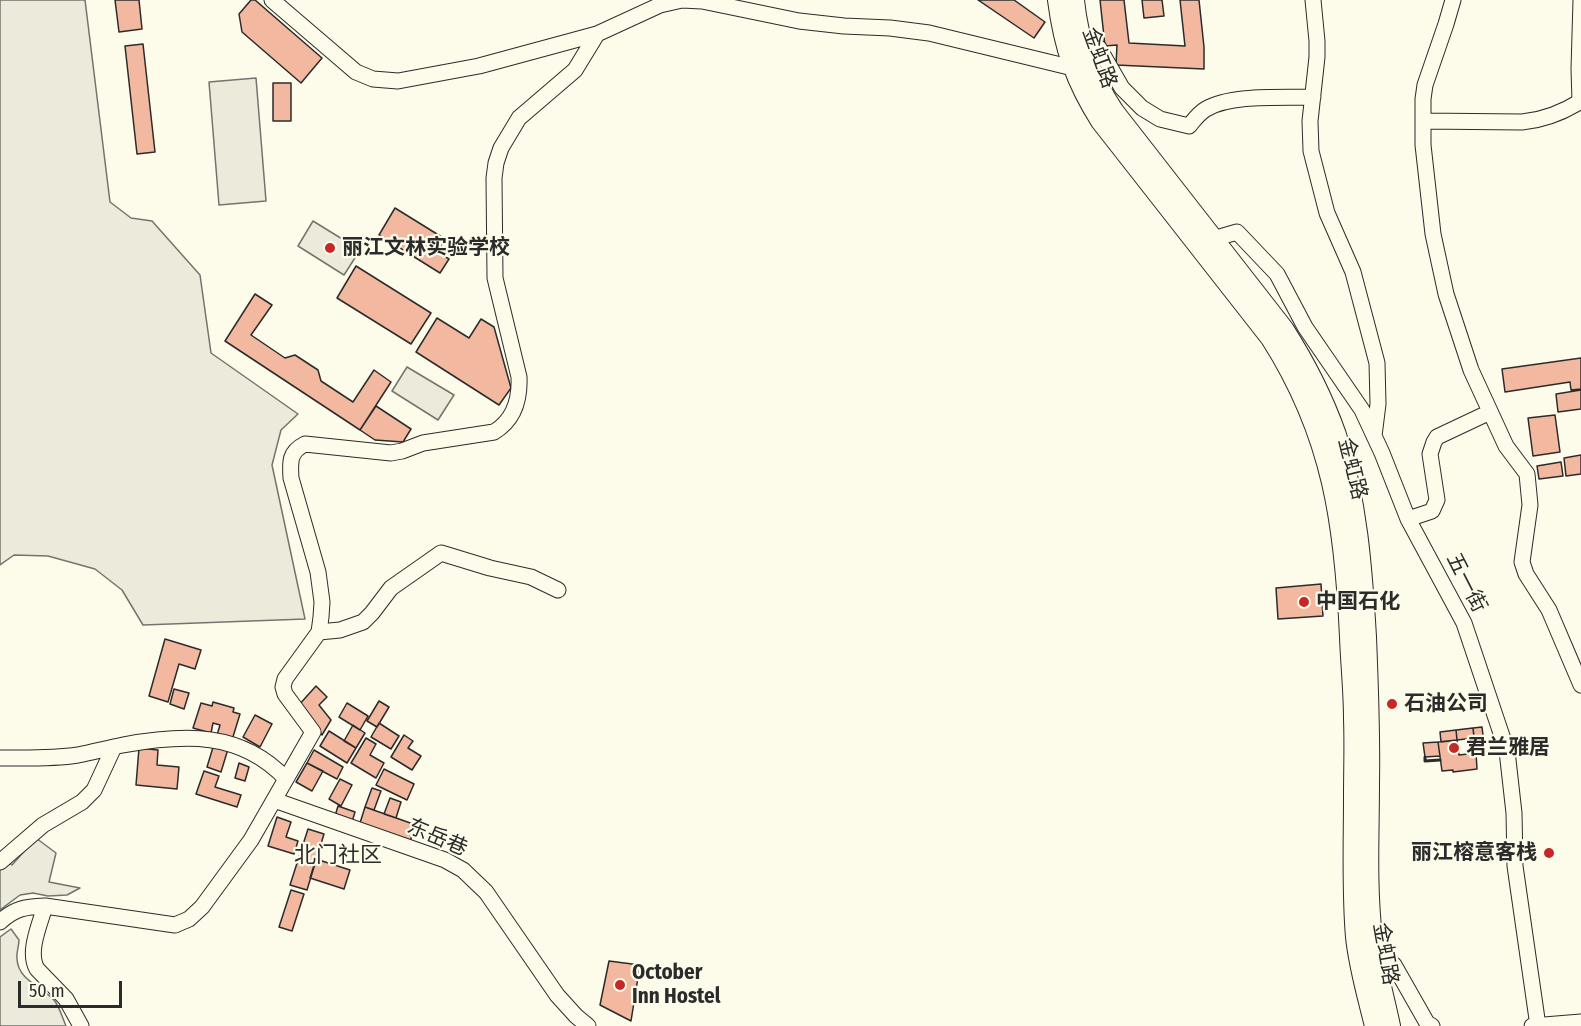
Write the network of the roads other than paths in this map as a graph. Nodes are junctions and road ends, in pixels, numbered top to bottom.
1 (272, 0) edge
2 (1058, 0) edge
3 (1074, 0) edge
4 (1313, 0) edge
5 (1453, 0) edge
6 (1581, 0) edge
7 (597, 34) junction
8 (1080, 39) junction
9 (1073, 68) junction
10 (1313, 97) junction
11 (1580, 102) edge
12 (1423, 121) junction
13 (1213, 238) junction
14 (1490, 412) junction
15 (1374, 436) junction
16 (1408, 519) junction
17 (558, 590) dead end
18 (319, 632) junction
19 (1581, 685) edge
20 (114, 747) junction
21 (0, 758) edge
22 (286, 779) junction
23 (274, 800) junction
24 (0, 862) edge
25 (45, 906) junction
26 (0, 922) edge
27 (1375, 956) junction
28 (1581, 1022) edge
29 (81, 1026) edge
30 (588, 1026) edge
31 (1375, 1026) edge
32 (1390, 1026) edge
33 (1432, 1026) edge
34 (1532, 1026) edge
35 (1538, 1026) edge

1 - 7 street
2 - 9 main road, 金虹路
3 - 8 main road, 金虹路
4 - 10 street
5 - 12 street
6 - 11 street
7 - 9 street
7 - 18 street
8 - 10 street
8 - 13 main road, 金虹路
9 - 31 main road, 金虹路
10 - 15 street
11 - 12 street
12 - 14 street
13 - 15 street, 五一街
13 - 27 main road, 金虹路
14 - 16 street
14 - 19 street
15 - 16 street, 五一街
16 - 35 street, 五一街
17 - 18 street
18 - 22 street
20 - 21 street
20 - 22 street
20 - 24 street
22 - 23 street
23 - 25 street
23 - 30 street, 东岳巷
25 - 26 street
25 - 29 street
27 - 32 main road, 金虹路
27 - 33 street
28 - 35 street
34 - 35 street

